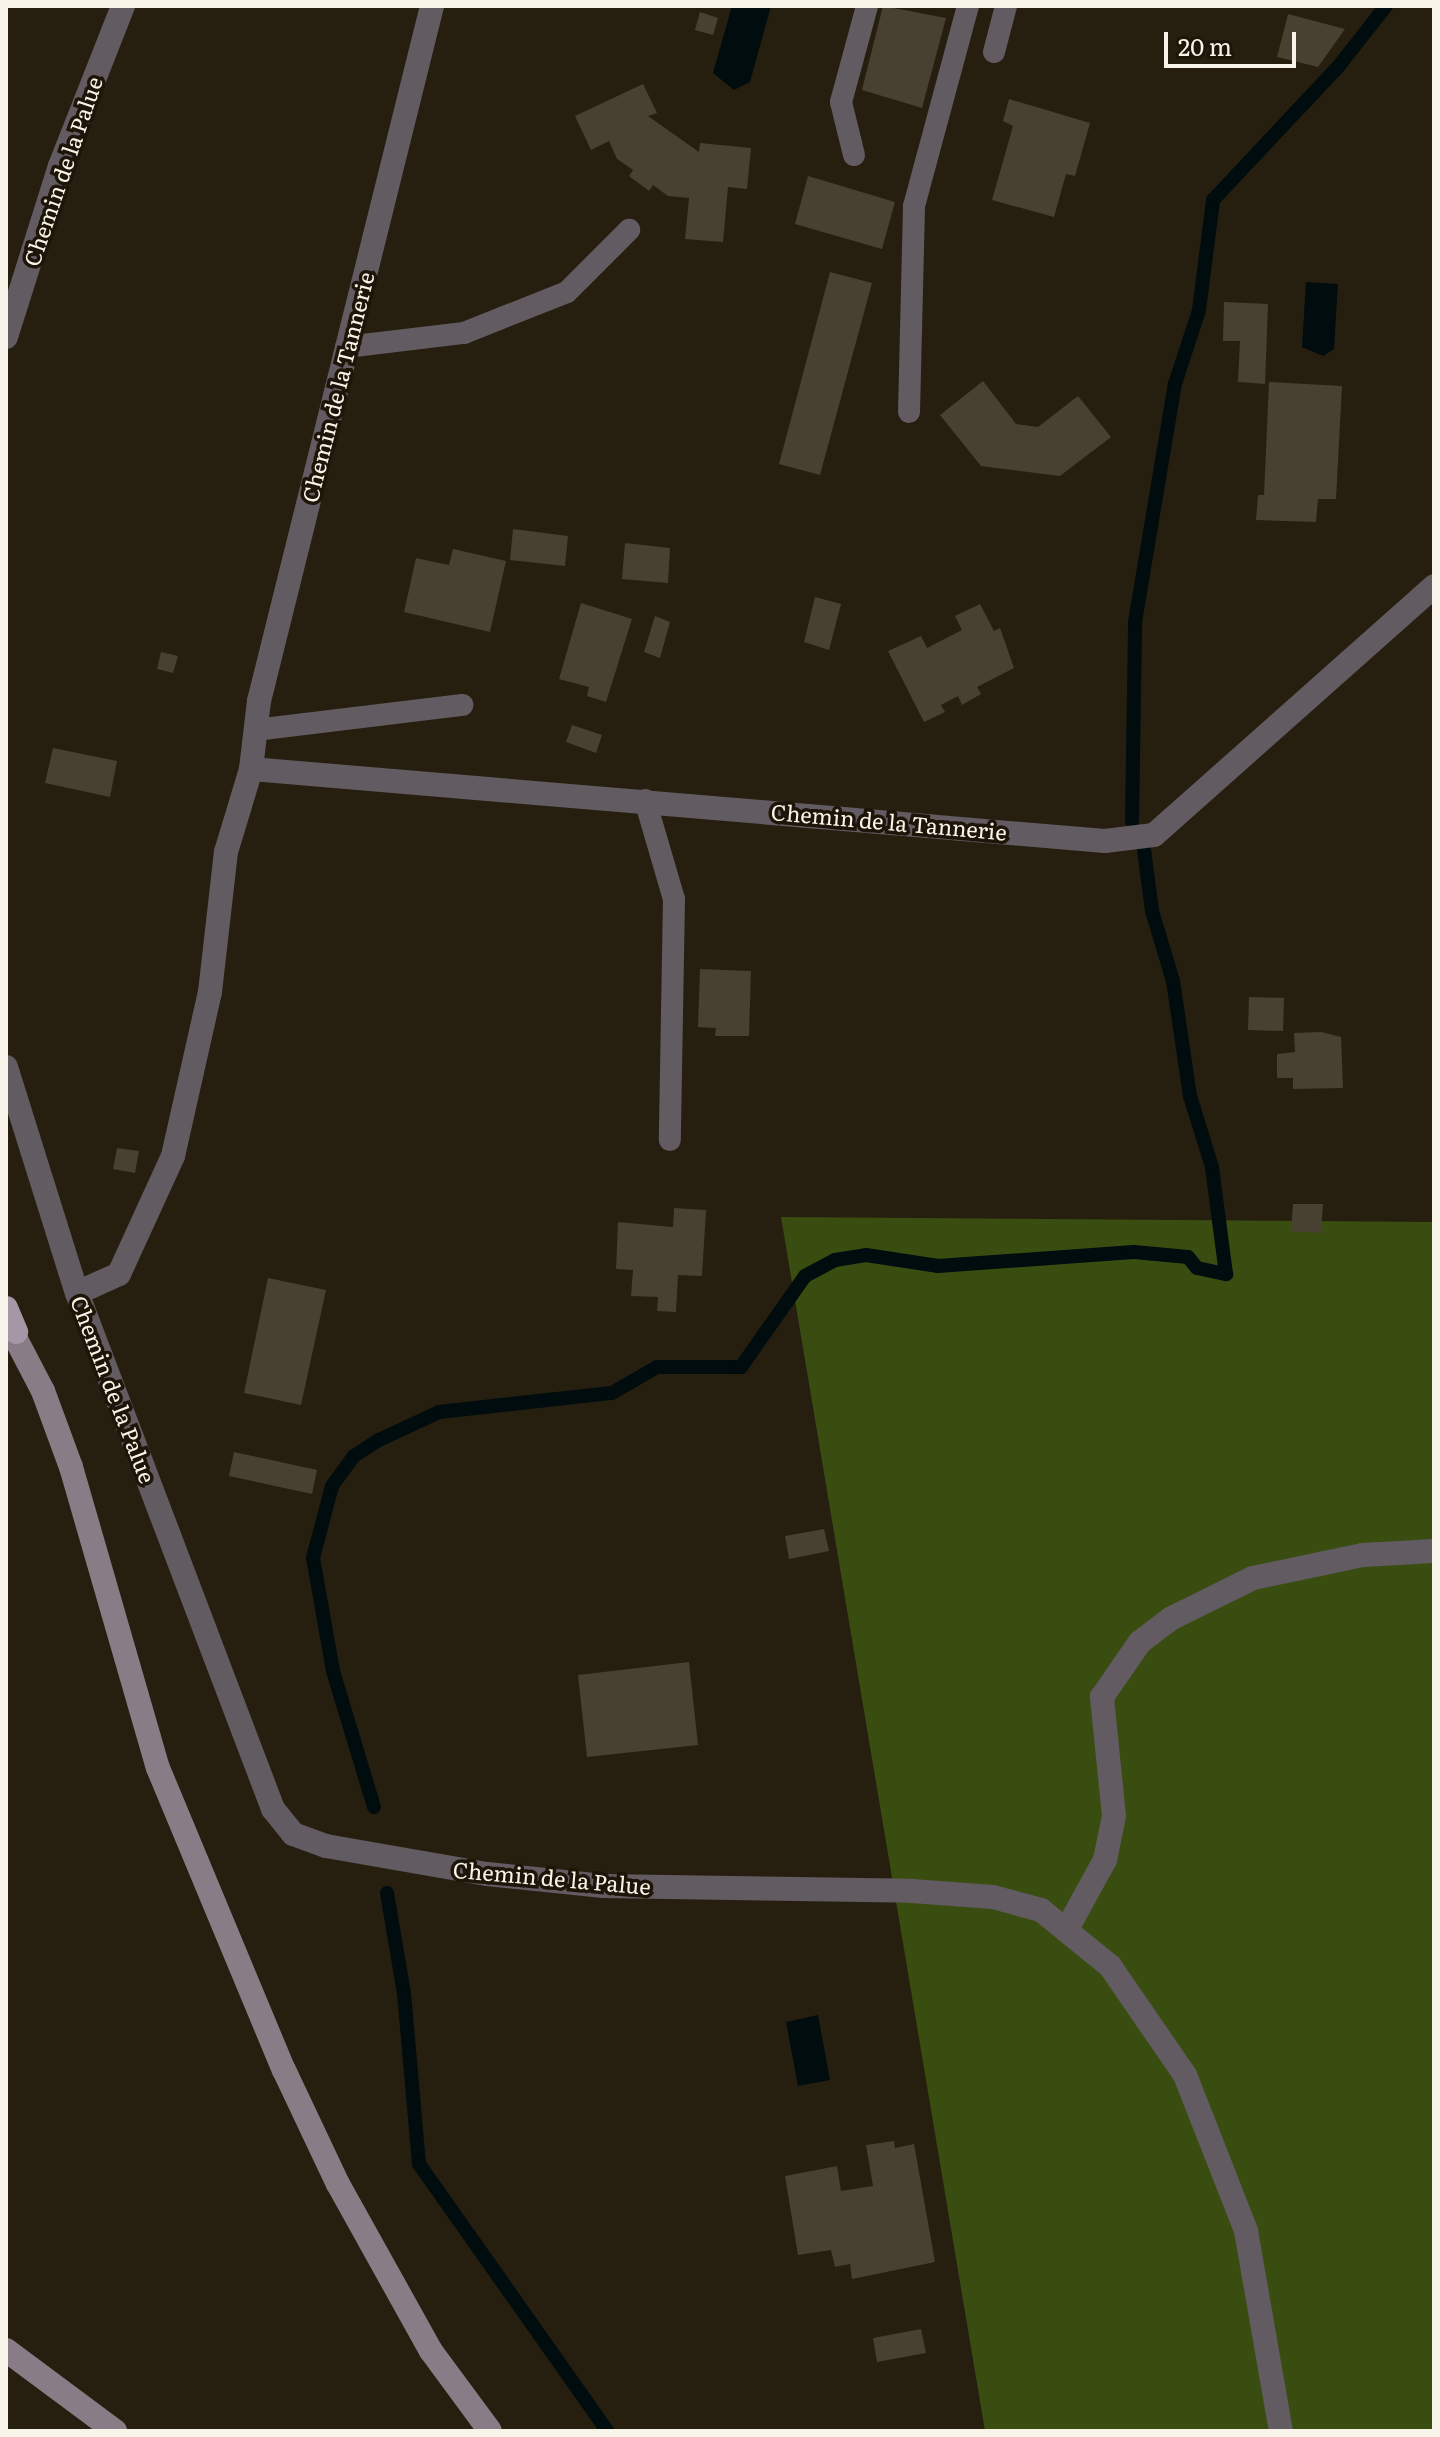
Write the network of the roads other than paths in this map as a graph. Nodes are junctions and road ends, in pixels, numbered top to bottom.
1 (123, 6) edge
2 (432, 6) edge
3 (867, 6) edge
4 (968, 6) edge
5 (1006, 6) edge
6 (994, 52) dead end
7 (854, 155) dead end
8 (629, 230) dead end
9 (6, 337) edge
10 (346, 347) junction
11 (909, 412) dead end
12 (1434, 586) edge
13 (462, 705) dead end
14 (255, 730) junction
15 (251, 769) junction
16 (645, 800) junction
17 (6, 1067) edge
18 (670, 1140) dead end
19 (77, 1293) junction
20 (6, 1308) edge
21 (11, 1326) edge
22 (1434, 1551) edge
23 (1067, 1929) junction
24 (6, 2350) edge
25 (115, 2431) edge
26 (490, 2431) edge
27 (1281, 2431) edge

1 - 9 street, Chemin de la Palue
2 - 10 street, Chemin de la Tannerie
3 - 7 lane
4 - 11 lane
5 - 6 lane
8 - 10 lane
10 - 14 street, Chemin de la Tannerie
12 - 16 street, Chemin de la Tannerie
13 - 14 lane
14 - 15 street, Chemin de la Tannerie
15 - 16 street, Chemin de la Tannerie
15 - 19 street, Chemin de la Tannerie
16 - 18 lane
17 - 19 street, Chemin de la Palue
19 - 23 street, Chemin de la Palue
20 - 21 main road
21 - 26 main road
22 - 23 street
23 - 27 street, Chemin de la Palue
24 - 25 main road

